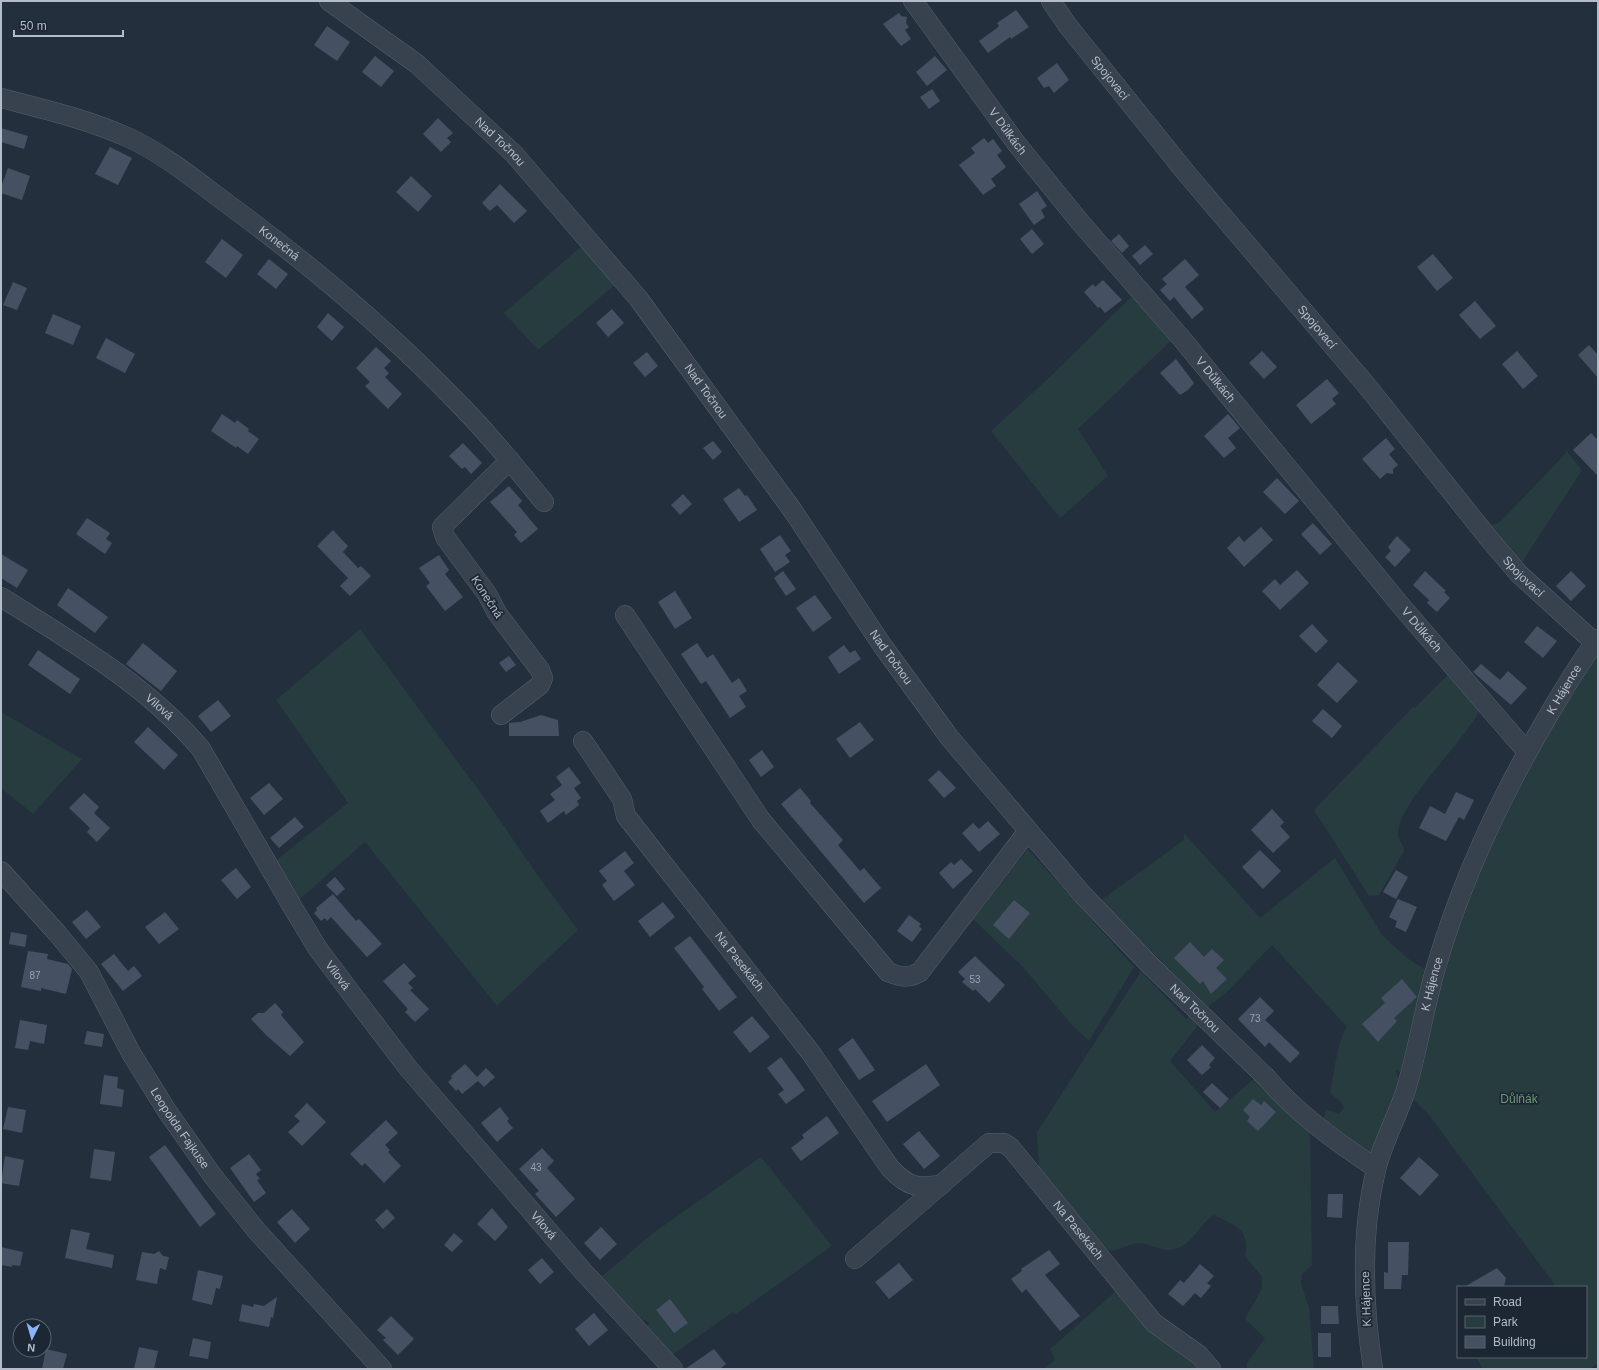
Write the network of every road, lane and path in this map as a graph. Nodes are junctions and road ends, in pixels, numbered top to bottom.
1 (329, 1) edge
2 (913, 1) edge
3 (1051, 1) edge
4 (1, 98) edge
5 (510, 460) junction
6 (544, 502) dead end
7 (1, 597) edge
8 (625, 616) dead end
9 (1596, 641) edge
10 (501, 715) dead end
11 (582, 740) dead end
12 (1527, 752) junction
13 (1028, 831) junction
14 (1, 871) edge
15 (1376, 1168) junction
16 (901, 1180) junction
17 (941, 1185) junction
18 (903, 1217) junction
19 (855, 1259) dead end
20 (1367, 1366) edge
21 (382, 1369) edge
22 (674, 1369) edge
23 (1211, 1369) edge

1 - 13 street, Nad Točnou
2 - 12 street, V Důlkách
3 - 9 street, Spojovací
4 - 5 street, Konečná
5 - 6 street, Konečná
5 - 10 street, Konečná
7 - 22 street, Vilová
8 - 13 street
9 - 12 street, K Hájence
11 - 16 street, Na Pasekách
12 - 15 street, K Hájence
13 - 15 street, Nad Točnou
14 - 21 street, Leopolda Fajkuse
15 - 20 street, K Hájence
16 - 17 street, Na Pasekách
16 - 18 street, Na Pasekách
17 - 18 street, Na Pasekách
17 - 23 street, Na Pasekách
18 - 19 street, Na Pasekách

